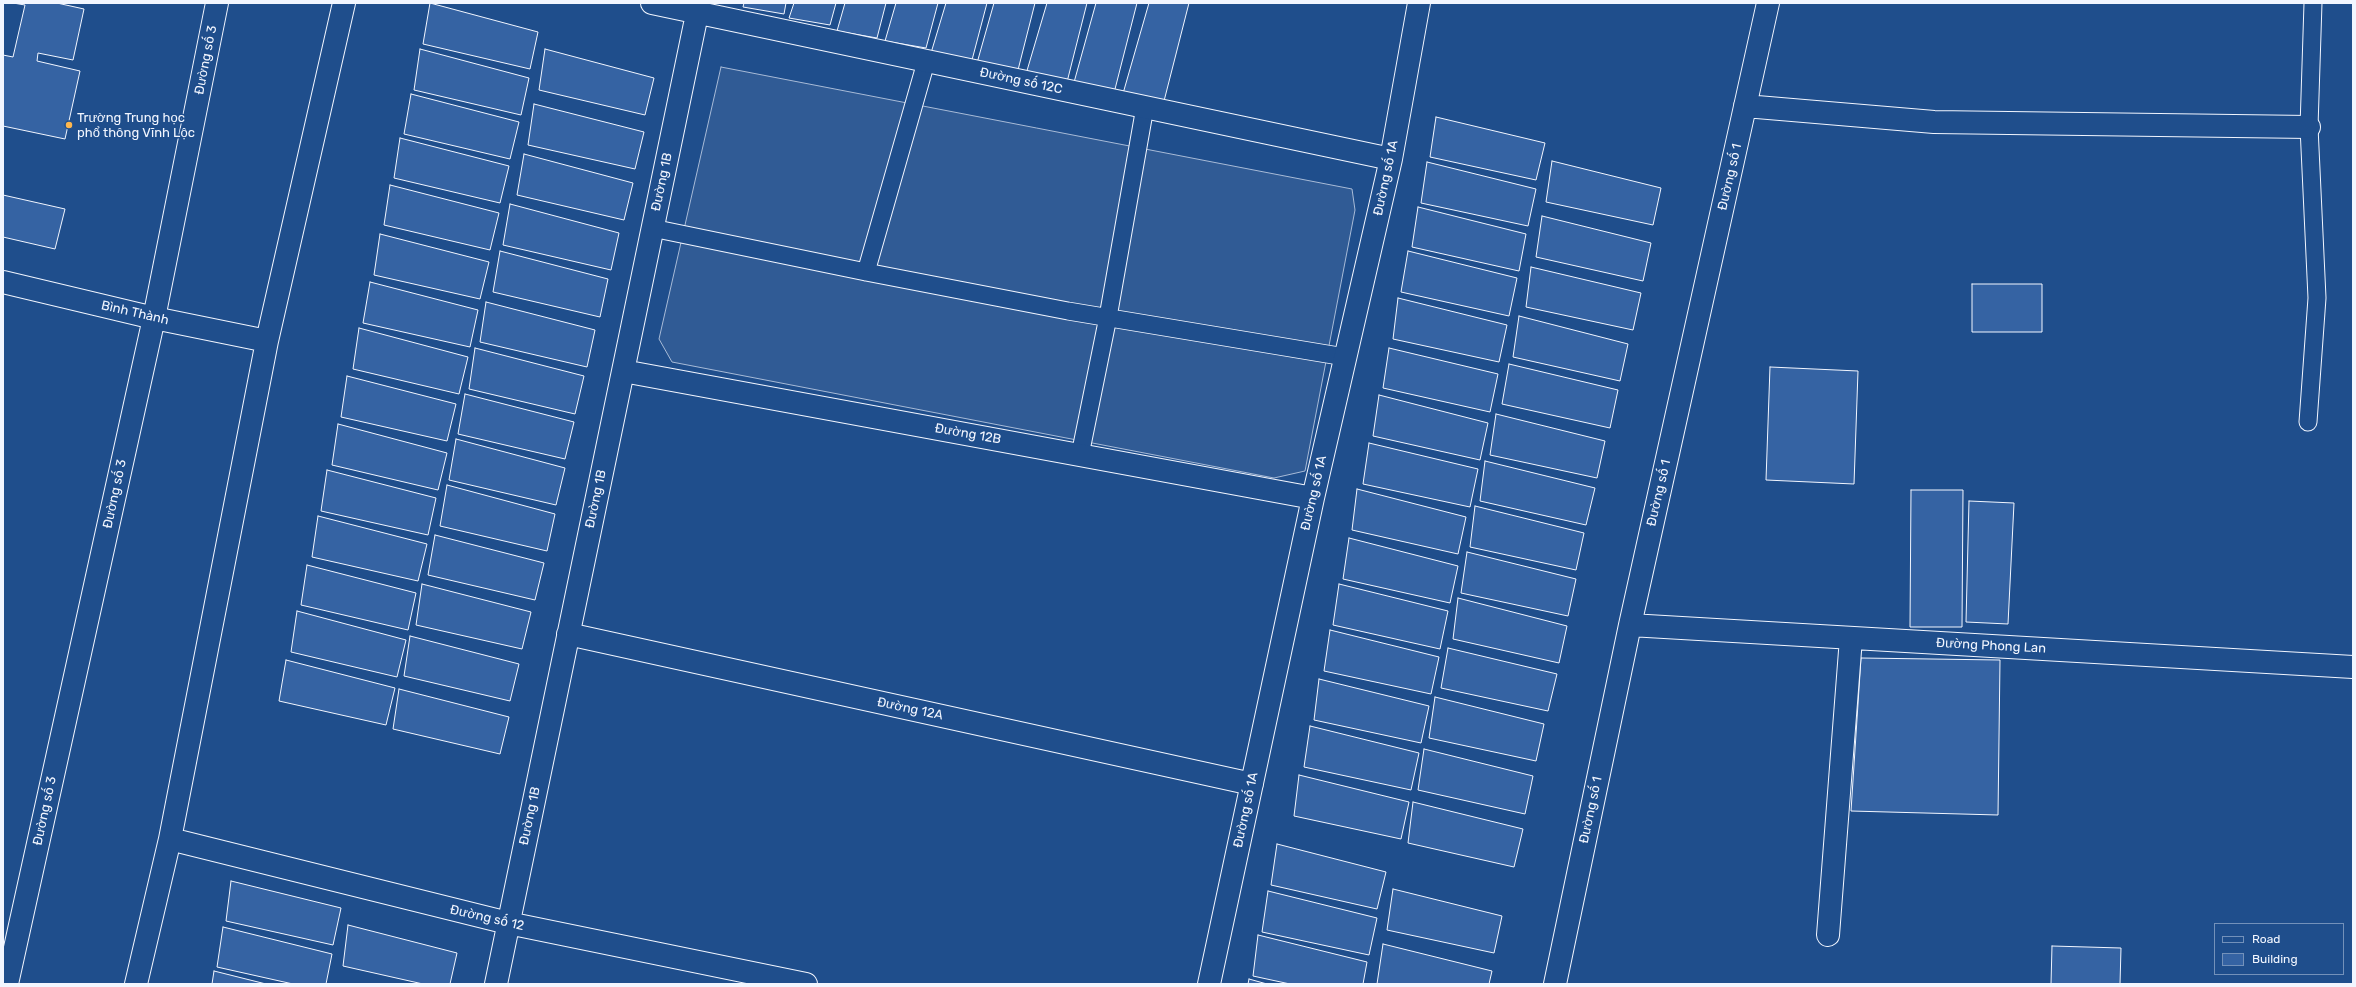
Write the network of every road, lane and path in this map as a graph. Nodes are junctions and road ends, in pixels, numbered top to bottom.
1 (217, 3) edge
2 (344, 3) edge
3 (652, 3) edge
4 (1419, 3) edge
5 (1768, 3) edge
6 (2313, 3) edge
7 (697, 14) junction
8 (926, 62) junction
9 (1745, 106) junction
10 (1145, 107) junction
11 (2309, 127) junction
12 (1391, 159) junction
13 (652, 228) junction
14 (866, 272) junction
15 (3, 282) edge
16 (1108, 317) junction
17 (154, 318) junction
18 (268, 341) junction
19 (1345, 356) junction
20 (623, 371) junction
21 (2308, 422) dead end
22 (1080, 455) junction
23 (1313, 498) junction
24 (1630, 625) junction
25 (568, 634) junction
26 (1851, 638) junction
27 (2353, 667) edge
28 (1252, 784) junction
29 (170, 839) junction
30 (508, 923) junction
31 (1828, 935) dead end
32 (7, 984) edge
33 (136, 984) edge
34 (496, 984) edge
35 (806, 984) edge
36 (1209, 984) edge
37 (1555, 984) edge

1 - 17 street, Đường số 3
2 - 18 street
3 - 7 street, Đường số 12C
4 - 12 street, Đường số 1A
5 - 9 street, Đường số 1
6 - 11 lane
7 - 8 street, Đường số 12C
7 - 13 street, Đường 1B
8 - 10 street, Đường số 12C
8 - 14 lane
9 - 11 street
9 - 24 street, Đường số 1
10 - 12 street, Đường số 12C
10 - 16 lane
11 - 21 lane
12 - 19 street, Đường số 1A
13 - 14 lane
13 - 20 street, Đường 1B
14 - 16 lane
15 - 17 street, Bình Thành
16 - 19 lane
16 - 22 lane
17 - 18 street, Bình Thành
17 - 32 street, Đường số 3
18 - 29 street
19 - 23 street, Đường số 1A
20 - 22 street, Đường 12B
20 - 25 street, Đường 1B
22 - 23 street, Đường 12B
23 - 28 street, Đường số 1A
24 - 26 street, Đường Phong Lan
24 - 37 street, Đường số 1
25 - 28 street, Đường 12A
25 - 30 street, Đường 1B
26 - 27 street, Đường Phong Lan
26 - 31 street
28 - 36 street, Đường số 1A
29 - 30 street, Đường số 12
29 - 33 street
30 - 34 street, Đường 1B
30 - 35 street, Đường số 12

